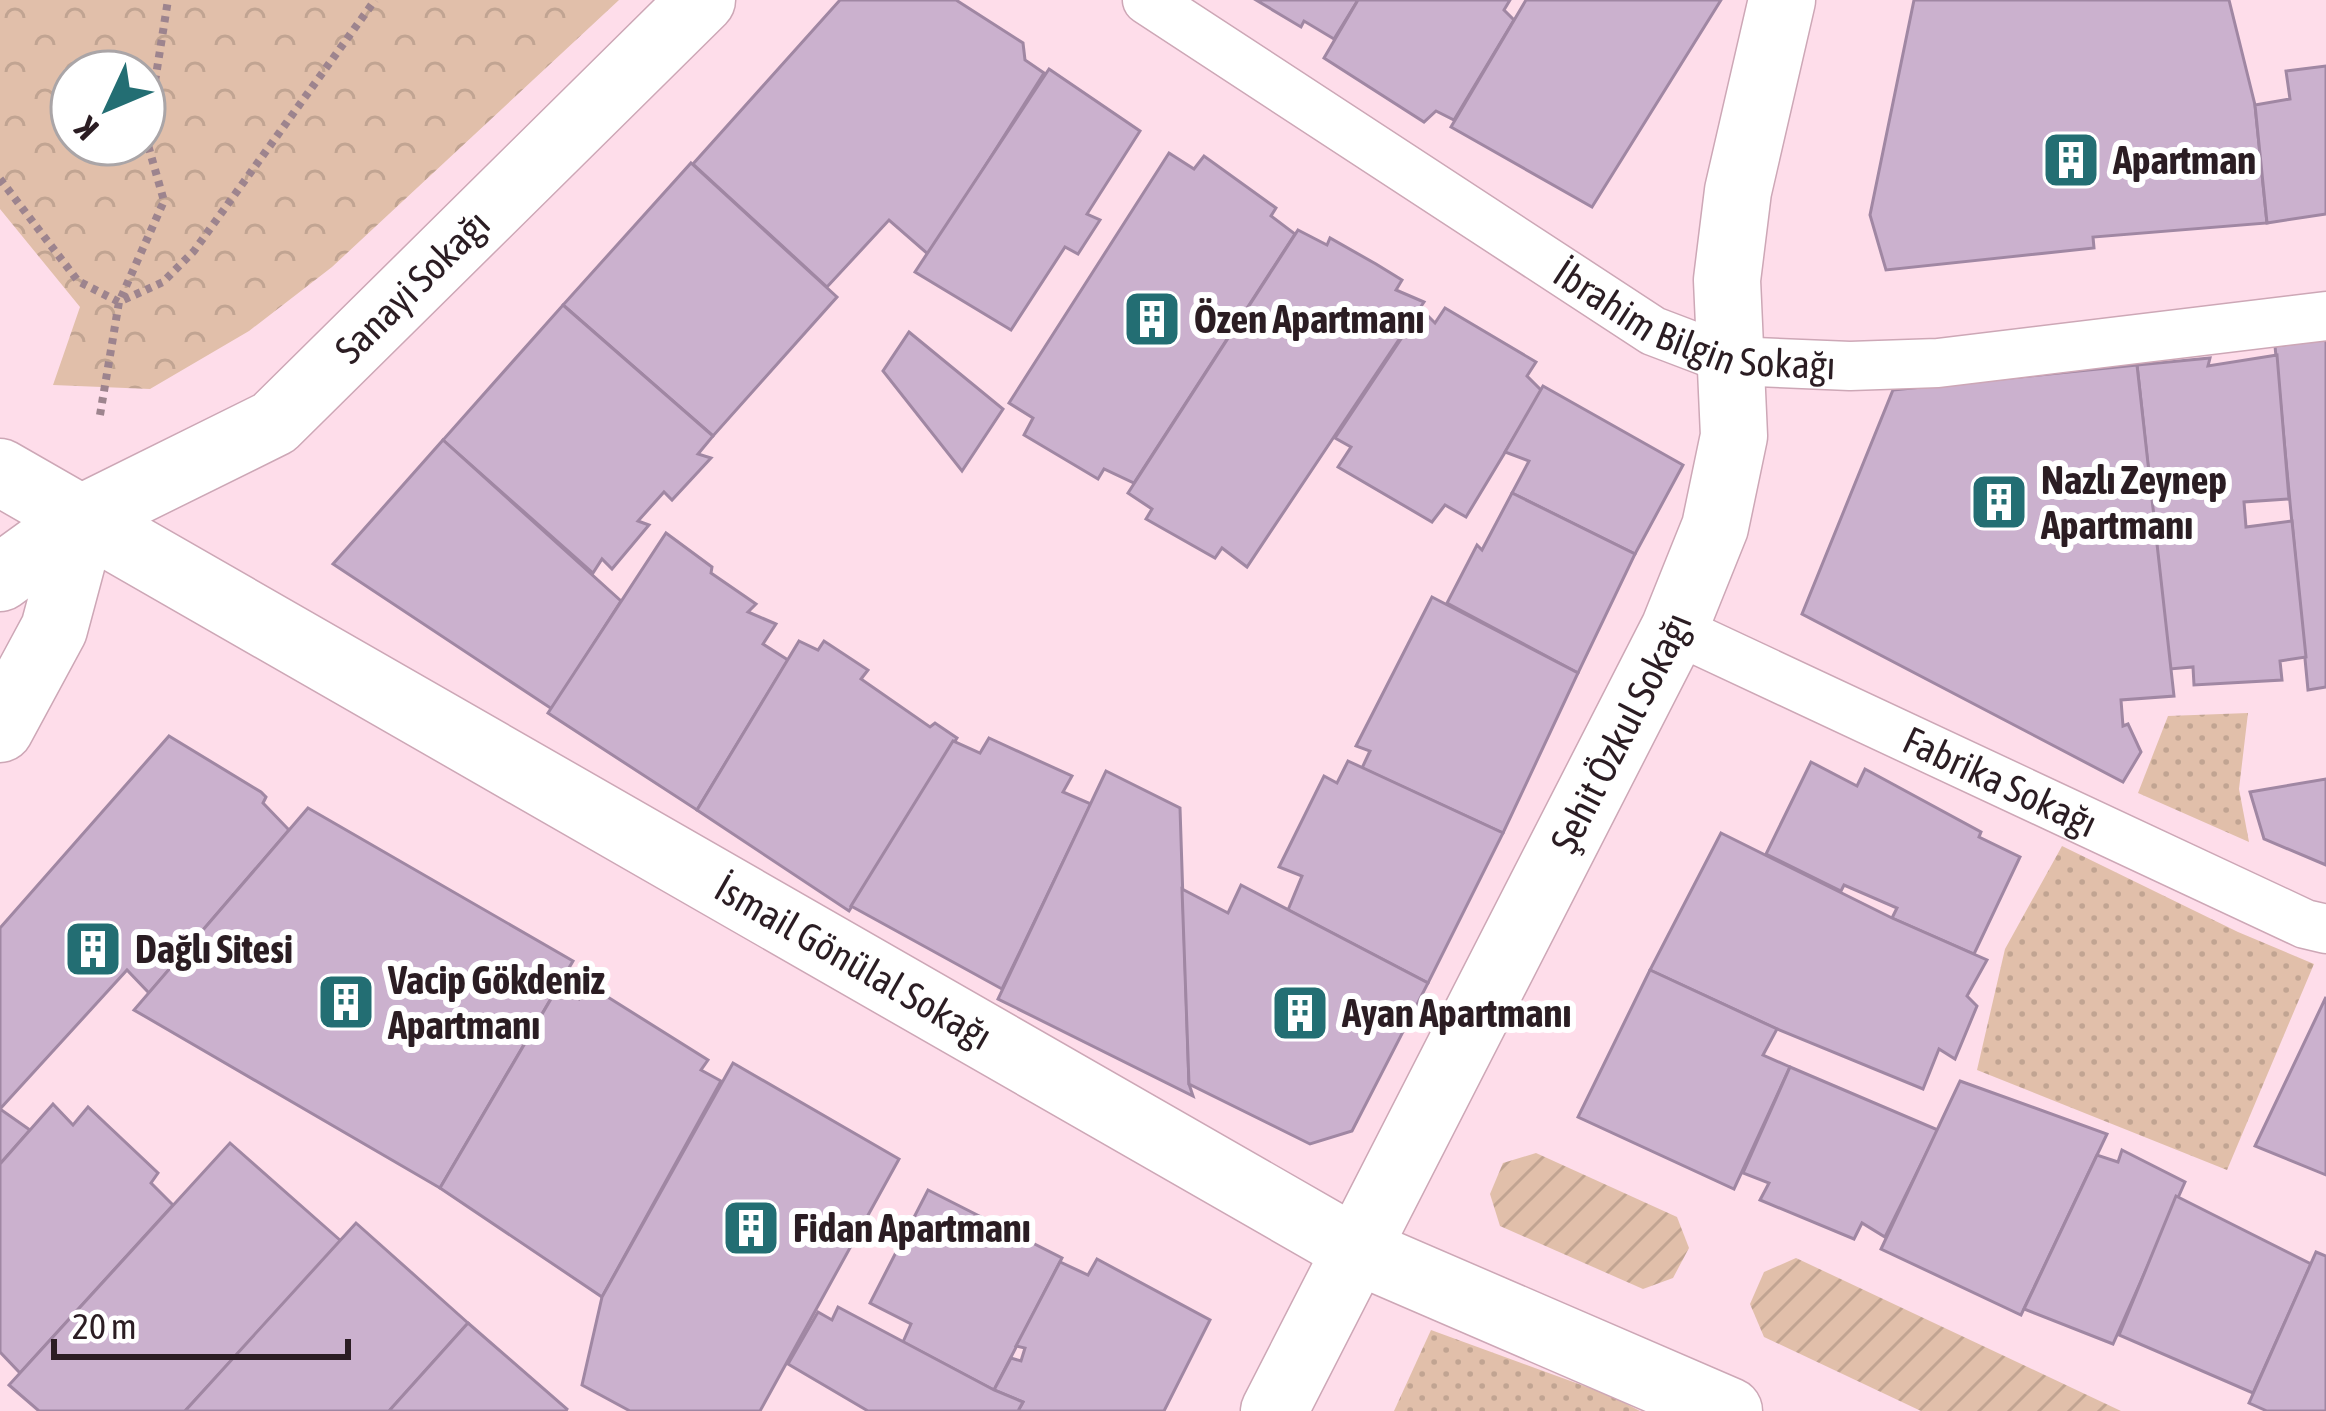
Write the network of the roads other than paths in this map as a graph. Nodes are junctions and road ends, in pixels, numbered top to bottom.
1 (702, 0) edge
2 (1147, 0) edge
3 (1782, 0) edge
4 (2326, 316) edge
5 (1732, 361) junction
6 (0, 472) edge
7 (84, 517) junction
8 (0, 578) edge
9 (1674, 629) junction
10 (0, 729) edge
11 (2326, 929) edge
12 (1356, 1250) junction
13 (1274, 1411) edge
14 (1730, 1411) edge

1 - 7 street, Sanayi Sokağı
2 - 5 lane, İbrahim Bilgin Sokağı
3 - 5 street, Şehit Özkul Sokağı
4 - 5 lane, İbrahim Bilgin Sokağı
5 - 9 street, Şehit Özkul Sokağı
6 - 7 street, İsmail Gönülal Sokağı
7 - 8 street, Sanayi Sokağı
7 - 10 street
7 - 12 street, İsmail Gönülal Sokağı
9 - 11 lane, Fabrika Sokağı
9 - 12 street, Şehit Özkul Sokağı
12 - 13 street, Şehit Özkul Sokağı
12 - 14 street, İsmail Gönülal Sokağı

